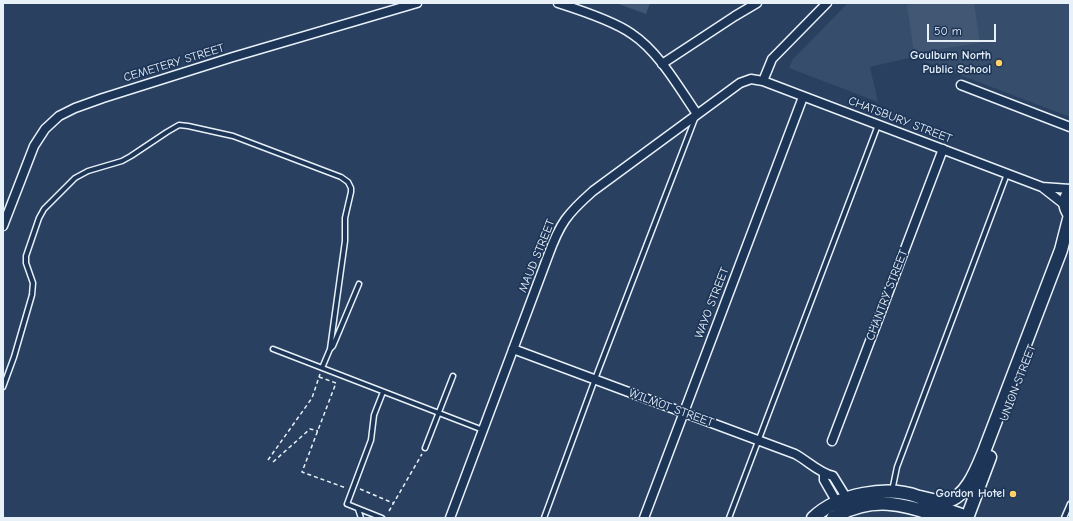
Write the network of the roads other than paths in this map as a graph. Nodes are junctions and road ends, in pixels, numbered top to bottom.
1 (417, 3) edge
2 (558, 3) edge
3 (757, 3) edge
4 (827, 3) edge
5 (662, 64) junction
6 (748, 80) joint
7 (763, 81) junction
8 (961, 85) dead end
9 (803, 97) junction
10 (697, 114) junction
11 (878, 125) junction
12 (1070, 127) edge
13 (942, 149) junction
14 (1007, 173) junction
15 (1042, 187) junction
16 (1070, 190) edge
17 (1068, 212) edge
18 (3, 226) edge
19 (1070, 248) edge
20 (359, 284) dead end
21 (273, 349) dead end
22 (330, 349) junction
23 (513, 349) junction
24 (322, 368) junction
25 (453, 376) dead end
26 (595, 379) junction
27 (3, 386) edge
28 (383, 392) junction
29 (438, 413) junction
30 (683, 413) junction
31 (483, 430) junction
32 (758, 440) junction
33 (832, 441) dead end
34 (425, 448) road end
35 (981, 458) junction
36 (891, 492) junction
37 (920, 497) junction
38 (1070, 504) edge
39 (843, 508) edge
40 (358, 509) junction
41 (964, 517) edge
42 (361, 518) edge
43 (382, 518) edge
44 (450, 518) edge
45 (544, 518) edge
46 (644, 518) edge
47 (729, 518) edge
48 (813, 518) edge
49 (943, 518) edge
50 (1064, 518) edge

1 - 18 street, CEMETERY STREET
2 - 5 street
3 - 5 street
4 - 7 street
5 - 10 street
6 - 7 street, CHATSBURY STREET
6 - 10 street, MAUD STREET
7 - 9 street, CHATSBURY STREET
8 - 12 street
9 - 11 street, CHATSBURY STREET
9 - 30 street, WAYO STREET
10 - 23 street, MAUD STREET
10 - 26 lane
11 - 13 street, CHATSBURY STREET
11 - 32 lane
13 - 14 street, CHATSBURY STREET
13 - 33 street, CHANTRY STREET
14 - 15 street, CHATSBURY STREET
14 - 36 lane
15 - 16 street, CHATSBURY STREET
15 - 17 street, CHATSBURY STREET
16 - 17 main road, UNION STREET
17 - 35 main road, UNION STREET
19 - 41 main road, UNION STREET
20 - 22 lane
21 - 24 lane
22 - 24 lane
22 - 27 lane
23 - 26 street, WILMOT STREET
23 - 31 street, MAUD STREET
24 - 28 lane
25 - 29 lane
26 - 30 street, WILMOT STREET
26 - 45 lane
28 - 29 lane
28 - 40 lane
29 - 31 lane
29 - 34 lane
30 - 32 street, WILMOT STREET
30 - 46 street, WAYO STREET
31 - 44 street, MAUD STREET
32 - 39 street, WILMOT STREET
32 - 47 lane
35 - 37 main road, UNION STREET
35 - 41 main road, UNION STREET
36 - 37 main road
36 - 39 main road
37 - 41 main road
38 - 50 lane
39 - 48 main road
39 - 49 main road
40 - 42 lane
40 - 43 lane

